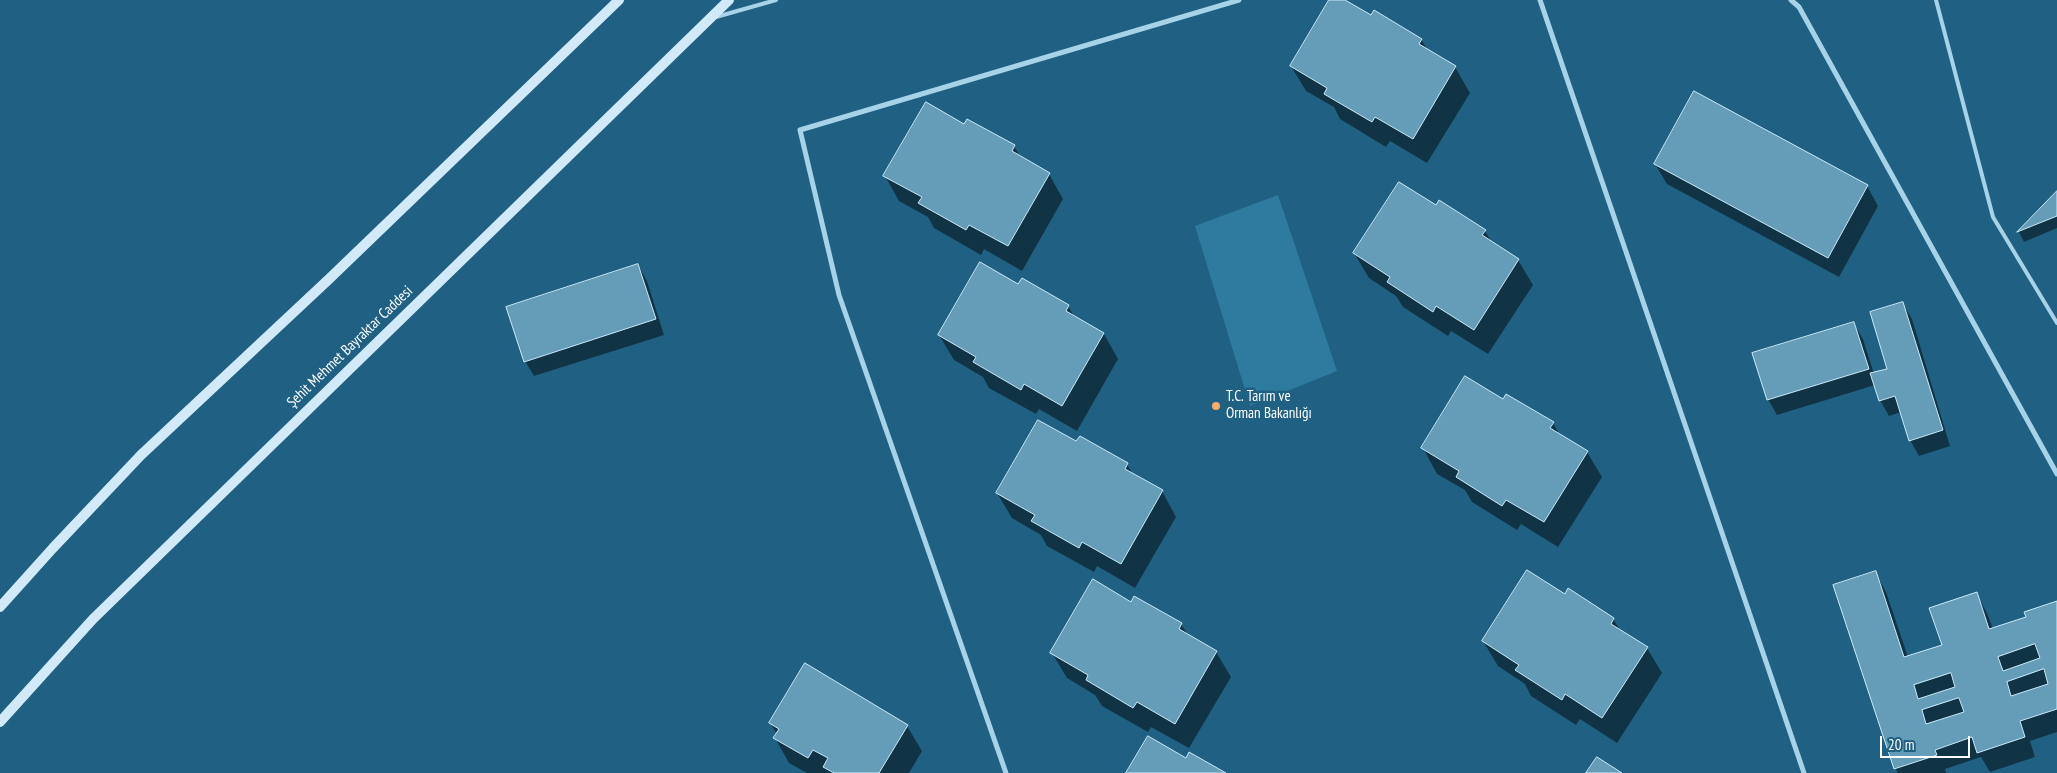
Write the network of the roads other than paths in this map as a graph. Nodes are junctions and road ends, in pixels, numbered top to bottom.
1 (619, 0) edge
2 (729, 0) edge
3 (776, 0) edge
4 (1239, 0) edge
5 (1540, 0) edge
6 (1791, 0) edge
7 (1936, 0) edge
8 (710, 19) junction
9 (2057, 323) edge
10 (2057, 474) edge
11 (0, 608) edge
12 (0, 722) edge
13 (1006, 773) edge
14 (1804, 773) edge

1 - 11 main road
2 - 8 main road, Şehit Mehmet Bayraktar Caddesi
3 - 8 lane
4 - 13 street
5 - 14 street
6 - 10 street
7 - 9 lane
8 - 12 main road, Şehit Mehmet Bayraktar Caddesi

